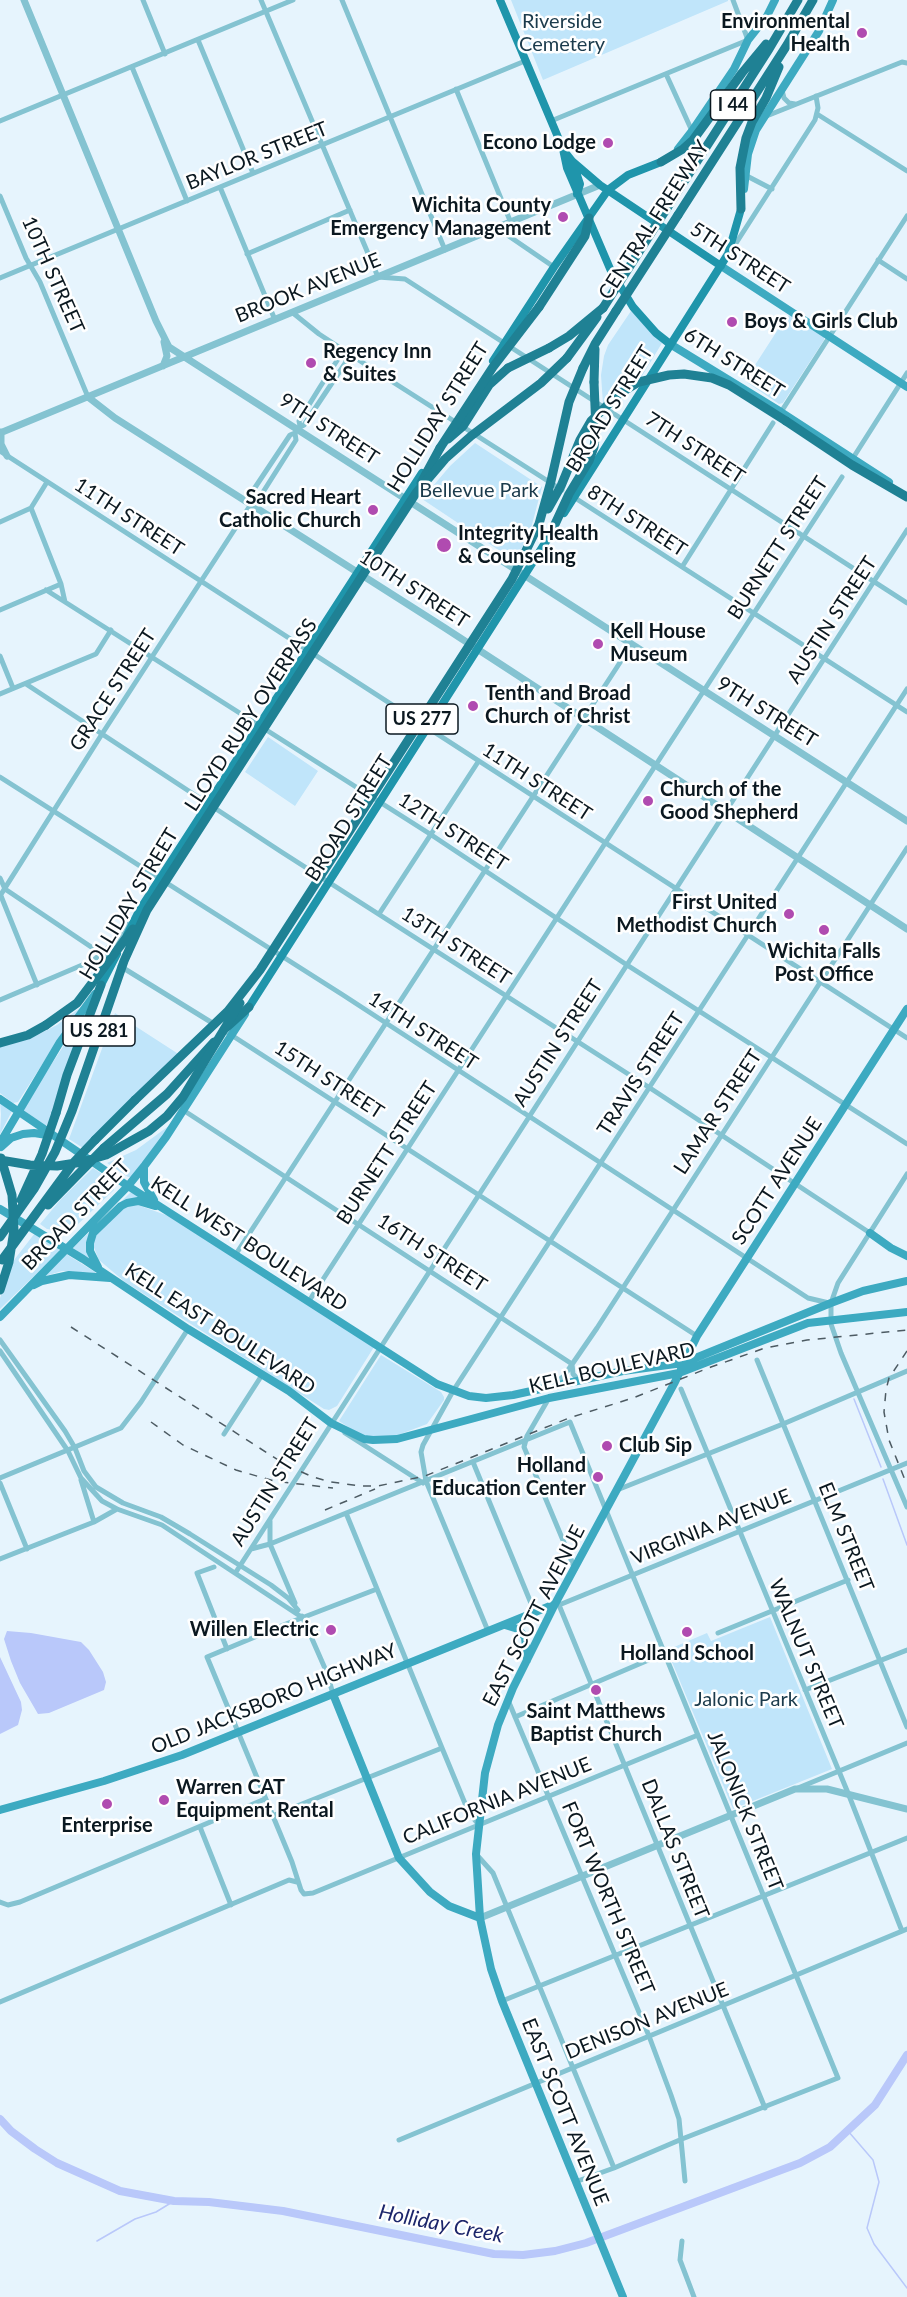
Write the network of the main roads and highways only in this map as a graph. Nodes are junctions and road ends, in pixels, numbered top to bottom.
1 (500, 0) edge
2 (775, 0) edge
3 (798, 0) edge
4 (813, 0) edge
5 (833, 0) edge
6 (789, 17) junction
7 (788, 45) junction
8 (562, 149) junction
9 (572, 161) junction
10 (661, 162) junction
11 (604, 187) junction
12 (577, 194) junction
13 (741, 209) junction
14 (589, 218) junction
15 (721, 266) junction
16 (603, 308) junction
17 (595, 344) junction
18 (670, 344) junction
19 (567, 358) joint
20 (904, 385) edge
21 (458, 423) junction
22 (437, 449) joint
23 (416, 493) junction
24 (571, 496) junction
25 (907, 496) edge
26 (539, 524) junction
27 (550, 535) joint
28 (143, 911) junction
29 (260, 970) junction
30 (101, 985) junction
31 (249, 1007) joint
32 (907, 1009) edge
33 (228, 1033) junction
34 (0, 1043) edge
35 (0, 1099) edge
36 (17, 1111) junction
37 (52, 1136) junction
38 (0, 1143) edge
39 (0, 1148) edge
40 (0, 1158) edge
41 (144, 1167) junction
42 (128, 1186) junction
43 (157, 1204) junction
44 (0, 1209) edge
45 (165, 1209) junction
46 (870, 1233) road end
47 (0, 1237) edge
48 (66, 1248) junction
49 (907, 1256) edge
50 (1, 1262) edge
51 (101, 1271) junction
52 (114, 1279) junction
53 (907, 1281) edge
54 (28, 1289) junction
55 (0, 1290) edge
56 (907, 1312) edge
57 (0, 1317) edge
58 (683, 1362) junction
59 (679, 1373) junction
60 (453, 1391) joint
61 (431, 1428) joint
62 (557, 1605) junction
63 (503, 1625) junction
64 (527, 1660) junction
65 (333, 1694) junction
66 (0, 1810) edge
67 (480, 1918) junction
68 (623, 2297) edge

1 - 8 main road
2 - 10 main road, CENTRAL FREEWAY
3 - 6 highway, CENTRAL FREEWAY / I 44
4 - 7 highway, CENTRAL FREEWAY / I 44
5 - 13 main road
6 - 10 highway
6 - 16 highway, CENTRAL FREEWAY / I 44, bridge
7 - 13 highway
7 - 17 highway, CENTRAL FREEWAY / I 44, bridge
8 - 9 main road, 5TH STREET
8 - 12 main road
9 - 11 main road, 5TH STREET
9 - 12 main road
10 - 11 main road, BROOK AVENUE
11 - 14 main road, HOLLIDAY STREET
11 - 15 main road, 5TH STREET
12 - 14 main road, 6TH STREET
13 - 15 main road, BROAD STREET
14 - 18 main road, 6TH STREET
14 - 21 main road, HOLLIDAY STREET
14 - 23 highway, bridge
15 - 18 main road, BROAD STREET
15 - 20 main road, 5TH STREET
16 - 19 highway, CENTRAL FREEWAY
16 - 21 highway, bridge
17 - 24 highway, bridge
17 - 26 highway, CENTRAL FREEWAY / US 277, bridge
18 - 24 main road, BROAD STREET
18 - 25 main road, 6TH STREET
19 - 23 highway, LLOYD RUBY OVERPASS, bridge
21 - 22 highway
22 - 28 main road, HOLLIDAY STREET
23 - 28 highway, LLOYD RUBY OVERPASS, bridge
24 - 27 highway
25 - 26 highway, bridge
26 - 29 highway, US 277, bridge
27 - 31 main road, BROAD STREET
28 - 30 main road, HOLLIDAY STREET
28 - 34 highway, bridge
28 - 47 highway, LLOYD RUBY OVERPASS / US 281, bridge
29 - 40 highway, US 277, bridge
29 - 50 highway, bridge
30 - 36 main road, HOLLIDAY STREET
30 - 47 highway, bridge
31 - 33 highway
32 - 58 main road, SCOTT AVENUE
33 - 41 main road, BROAD STREET
33 - 50 highway, bridge
35 - 36 main road, KELL WEST BOULEVARD
36 - 37 main road, KELL WEST BOULEVARD
36 - 38 main road, HOLLIDAY STREET
37 - 39 main road
37 - 42 main road, KELL WEST BOULEVARD
40 - 55 highway, bridge
41 - 42 main road, BROAD STREET
41 - 43 main road
42 - 43 main road, KELL WEST BOULEVARD
42 - 48 main road, BROAD STREET
43 - 45 main road, KELL WEST BOULEVARD
44 - 48 main road, KELL EAST BOULEVARD
45 - 51 main road
45 - 60 main road, KELL WEST BOULEVARD
46 - 49 main road
48 - 51 main road, KELL EAST BOULEVARD
48 - 54 main road, BROAD STREET
51 - 52 main road, KELL EAST BOULEVARD
52 - 54 main road
52 - 61 main road, KELL EAST BOULEVARD
53 - 58 main road, KELL BOULEVARD
54 - 57 main road, BROAD STREET
56 - 59 main road, KELL BOULEVARD
58 - 59 main road, SCOTT AVENUE
58 - 60 main road, KELL BOULEVARD
59 - 61 main road, KELL BOULEVARD
59 - 62 main road, EAST SCOTT AVENUE
62 - 63 main road, OLD JACKSBORO HIGHWAY
62 - 64 main road, EAST SCOTT AVENUE
63 - 64 main road
63 - 65 main road, OLD JACKSBORO HIGHWAY
64 - 67 main road, EAST SCOTT AVENUE
65 - 66 main road, OLD JACKSBORO HIGHWAY
65 - 67 main road
67 - 68 main road, EAST SCOTT AVENUE

